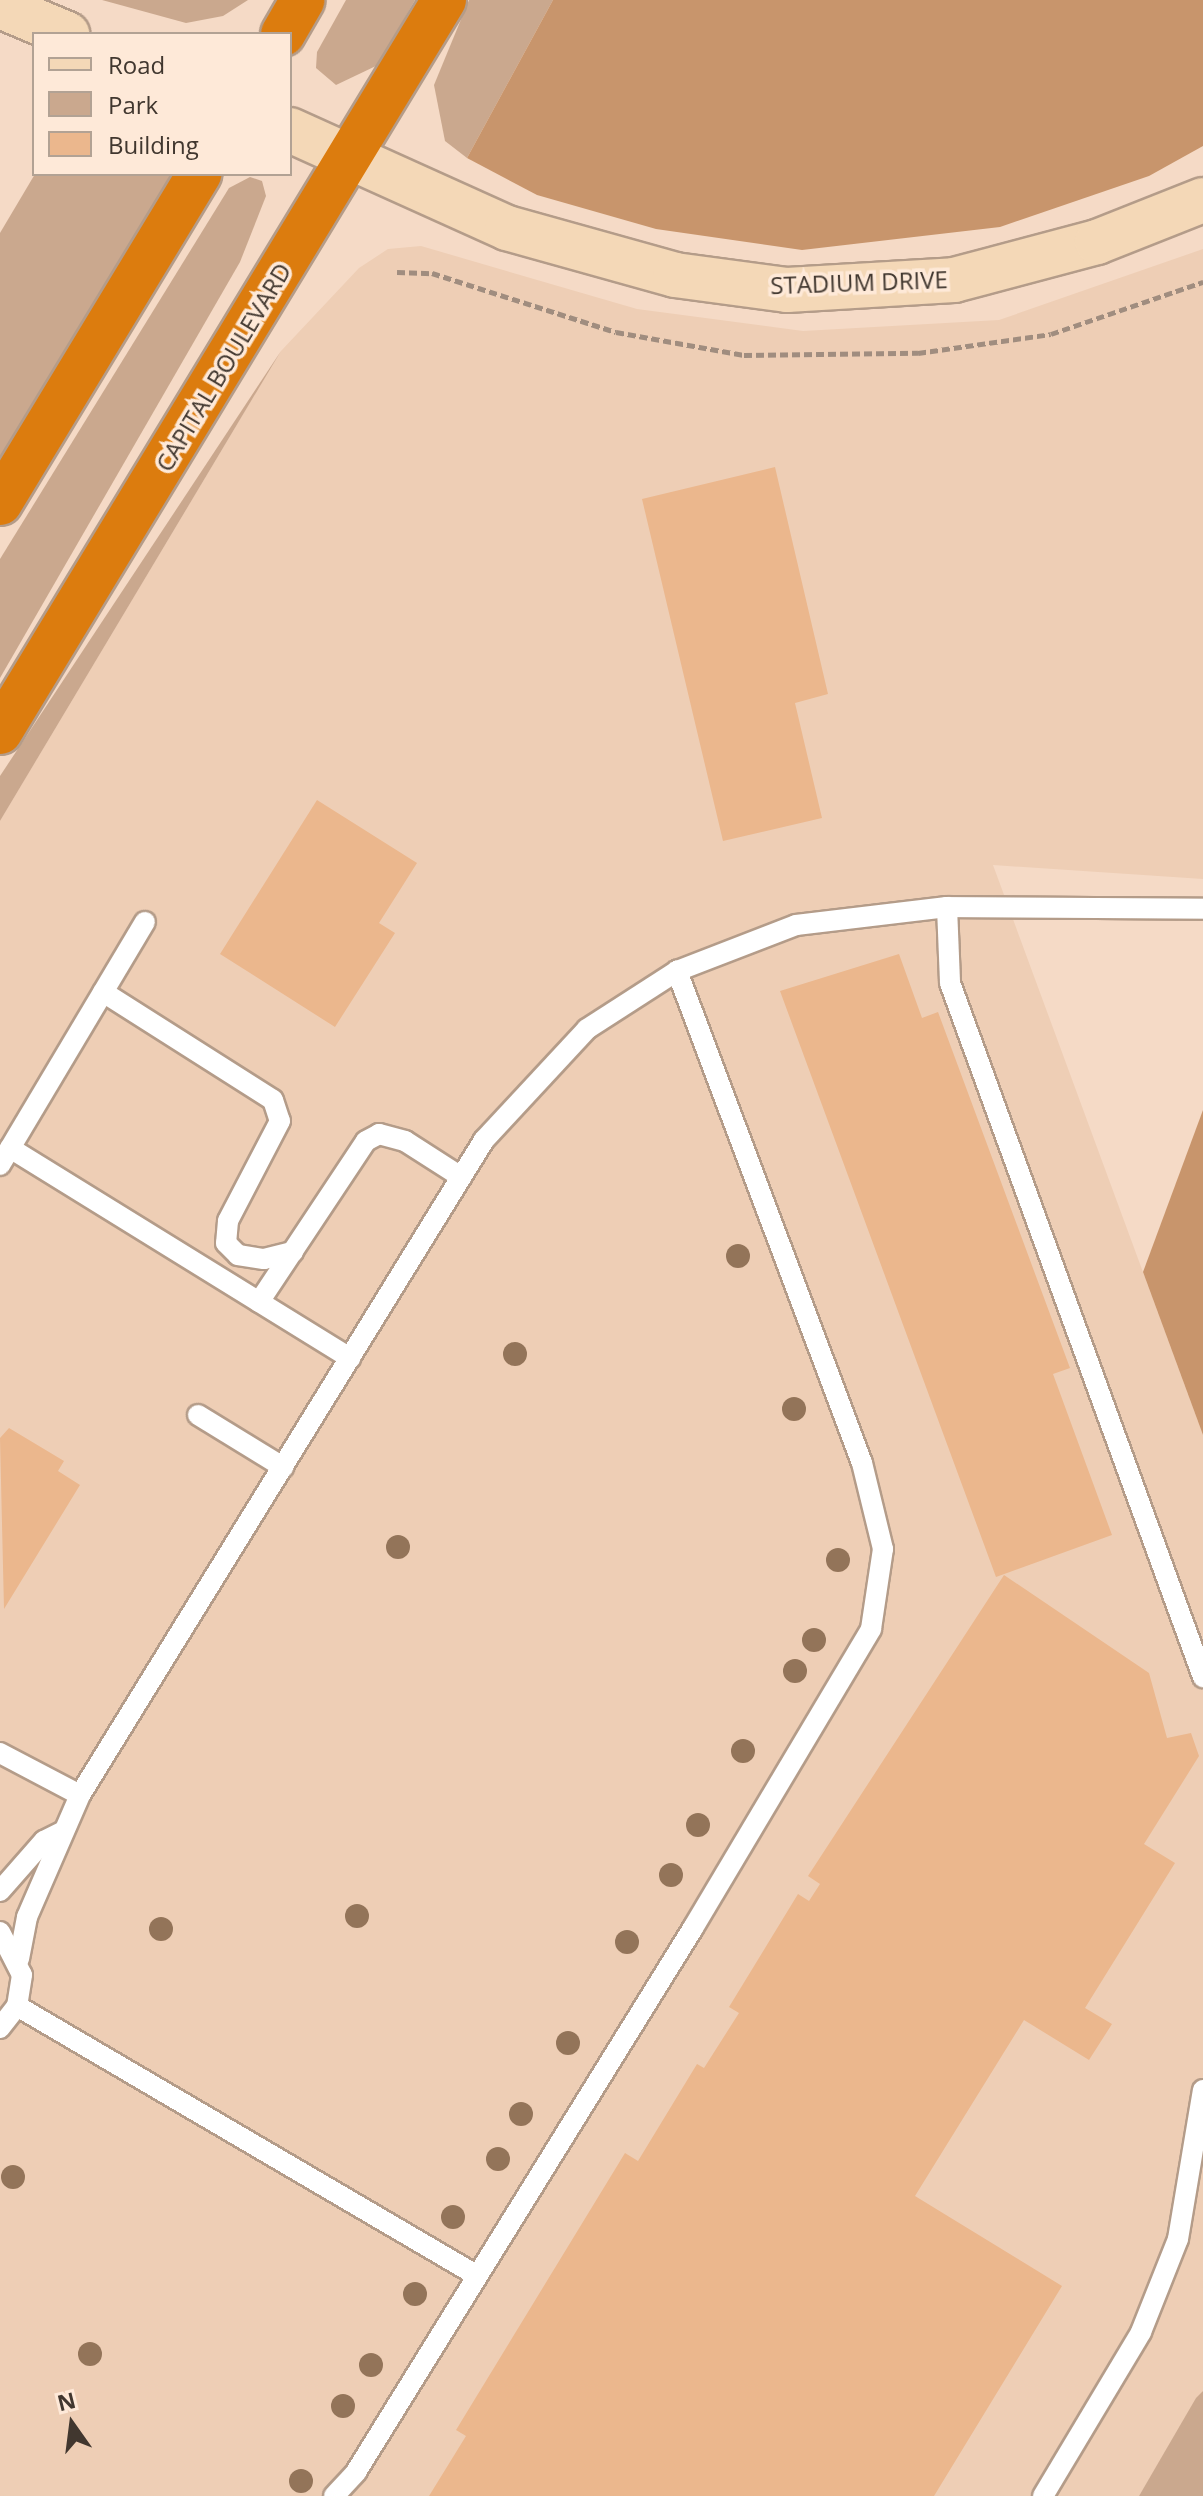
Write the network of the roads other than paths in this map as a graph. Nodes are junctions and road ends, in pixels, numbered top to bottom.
1 (303, 0) edge
2 (444, 0) edge
3 (0, 6) edge
4 (62, 32) edge
5 (284, 32) edge
6 (292, 131) edge
7 (349, 160) junction
8 (198, 176) edge
9 (1203, 200) edge
10 (0, 503) edge
11 (0, 732) edge
12 (947, 907) junction
13 (1203, 909) edge
14 (145, 922) dead end
15 (677, 971) junction
16 (103, 992) junction
17 (5, 1156) edge
18 (461, 1177) junction
19 (293, 1252) junction
20 (259, 1302) junction
21 (350, 1358) junction
22 (198, 1415) dead end
23 (283, 1467) junction
24 (1203, 1677) edge
25 (0, 1753) edge
26 (80, 1795) junction
27 (60, 1833) junction
28 (0, 1891) edge
29 (0, 1932) edge
30 (19, 1959) junction
31 (17, 2006) junction
32 (0, 2028) edge
33 (1203, 2090) edge
34 (476, 2275) junction
35 (334, 2496) edge
36 (1043, 2496) edge

1 - 5 highway
2 - 7 highway, CAPITAL BOULEVARD
3 - 4 street
6 - 7 street, STADIUM DRIVE
7 - 9 street, STADIUM DRIVE
7 - 11 highway, CAPITAL BOULEVARD
8 - 10 highway
12 - 13 lane
12 - 15 lane
12 - 24 lane
14 - 16 lane
15 - 18 lane
15 - 34 lane
16 - 17 lane
16 - 19 lane
17 - 20 lane
18 - 19 lane
18 - 21 lane
19 - 20 lane
20 - 21 lane
21 - 23 lane
22 - 23 lane
23 - 26 lane
25 - 26 lane
26 - 27 lane
27 - 28 lane
27 - 30 lane
29 - 30 lane
30 - 31 lane
31 - 32 lane
31 - 34 lane
33 - 36 lane
34 - 35 lane

